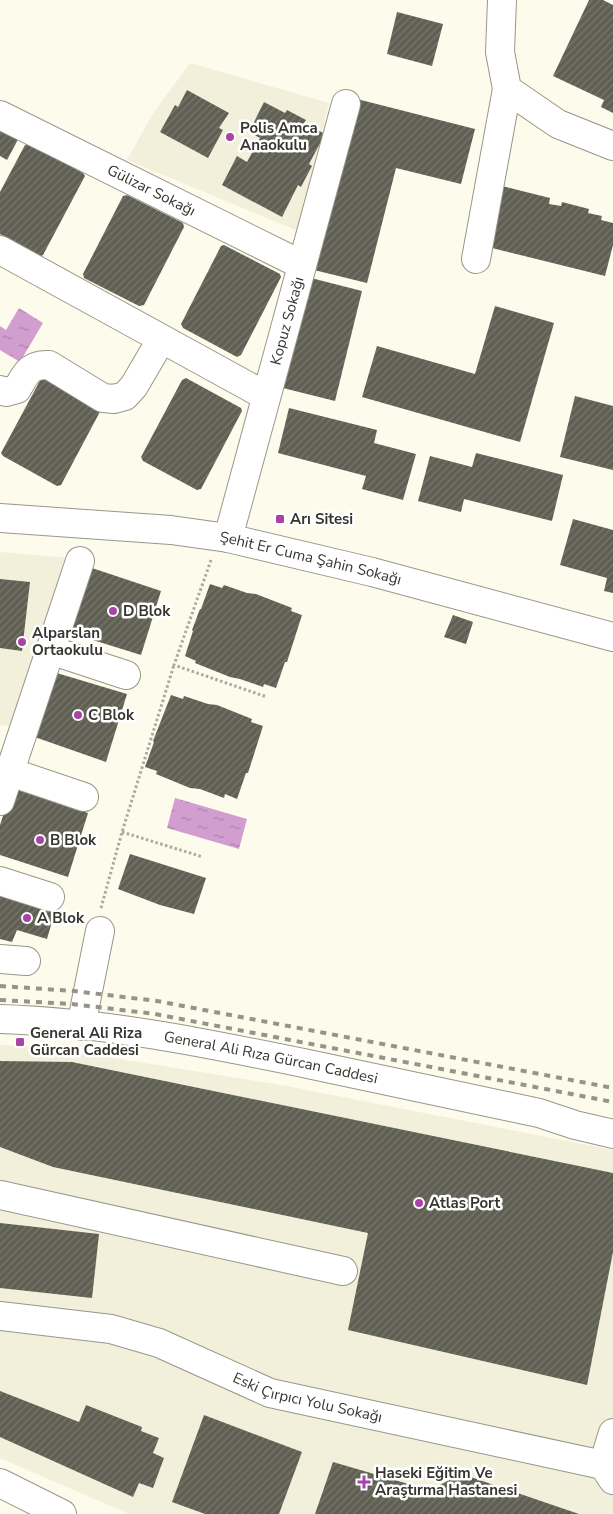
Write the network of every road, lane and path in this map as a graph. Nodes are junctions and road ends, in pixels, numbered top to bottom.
1 (502, 0) edge
2 (508, 89) junction
3 (346, 104) dead end
4 (0, 115) edge
5 (613, 146) edge
6 (0, 250) edge
7 (476, 259) dead end
8 (302, 265) junction
9 (162, 340) junction
10 (0, 390) edge
11 (266, 396) junction
12 (0, 518) edge
13 (223, 537) junction
14 (80, 561) dead end
15 (613, 637) edge
16 (50, 650) junction
17 (174, 665) junction
18 (126, 675) dead end
19 (267, 697) dead end
20 (10, 772) junction
21 (84, 797) dead end
22 (0, 801) edge
23 (122, 832) junction
24 (203, 857) dead end
25 (0, 881) edge
26 (50, 897) dead end
27 (100, 921) joint
28 (0, 1019) edge
29 (81, 1026) junction
30 (539, 1113) junction
31 (613, 1114) edge
32 (613, 1134) edge
33 (0, 1195) edge
34 (343, 1271) dead end
35 (0, 1316) edge
36 (613, 1433) edge
37 (610, 1471) edge
38 (0, 1483) edge
39 (62, 1514) edge

1 - 2 street
2 - 5 street
2 - 7 street
3 - 8 street, Kopuz Sokağı
4 - 8 street, Gülizar Sokağı
6 - 9 street
8 - 11 street, Kopuz Sokağı
9 - 10 street
9 - 11 street
11 - 13 street, Kopuz Sokağı
12 - 13 street, Şehit Er Cuma Şahin Sokağı
13 - 15 street, Şehit Er Cuma Şahin Sokağı
13 - 17 path
14 - 16 street
16 - 18 street
16 - 20 street
17 - 19 path
17 - 23 path
20 - 21 street
20 - 22 street
23 - 24 path
23 - 27 path
25 - 26 street
27 - 29 street
28 - 29 street, General Ali Rıza Gürcan Caddesi
29 - 30 street, General Ali Rıza Gürcan Caddesi
30 - 31 street
30 - 32 street
33 - 34 street
35 - 37 street, Eski Çırpıcı Yolu Sokağı
36 - 37 street
38 - 39 street

